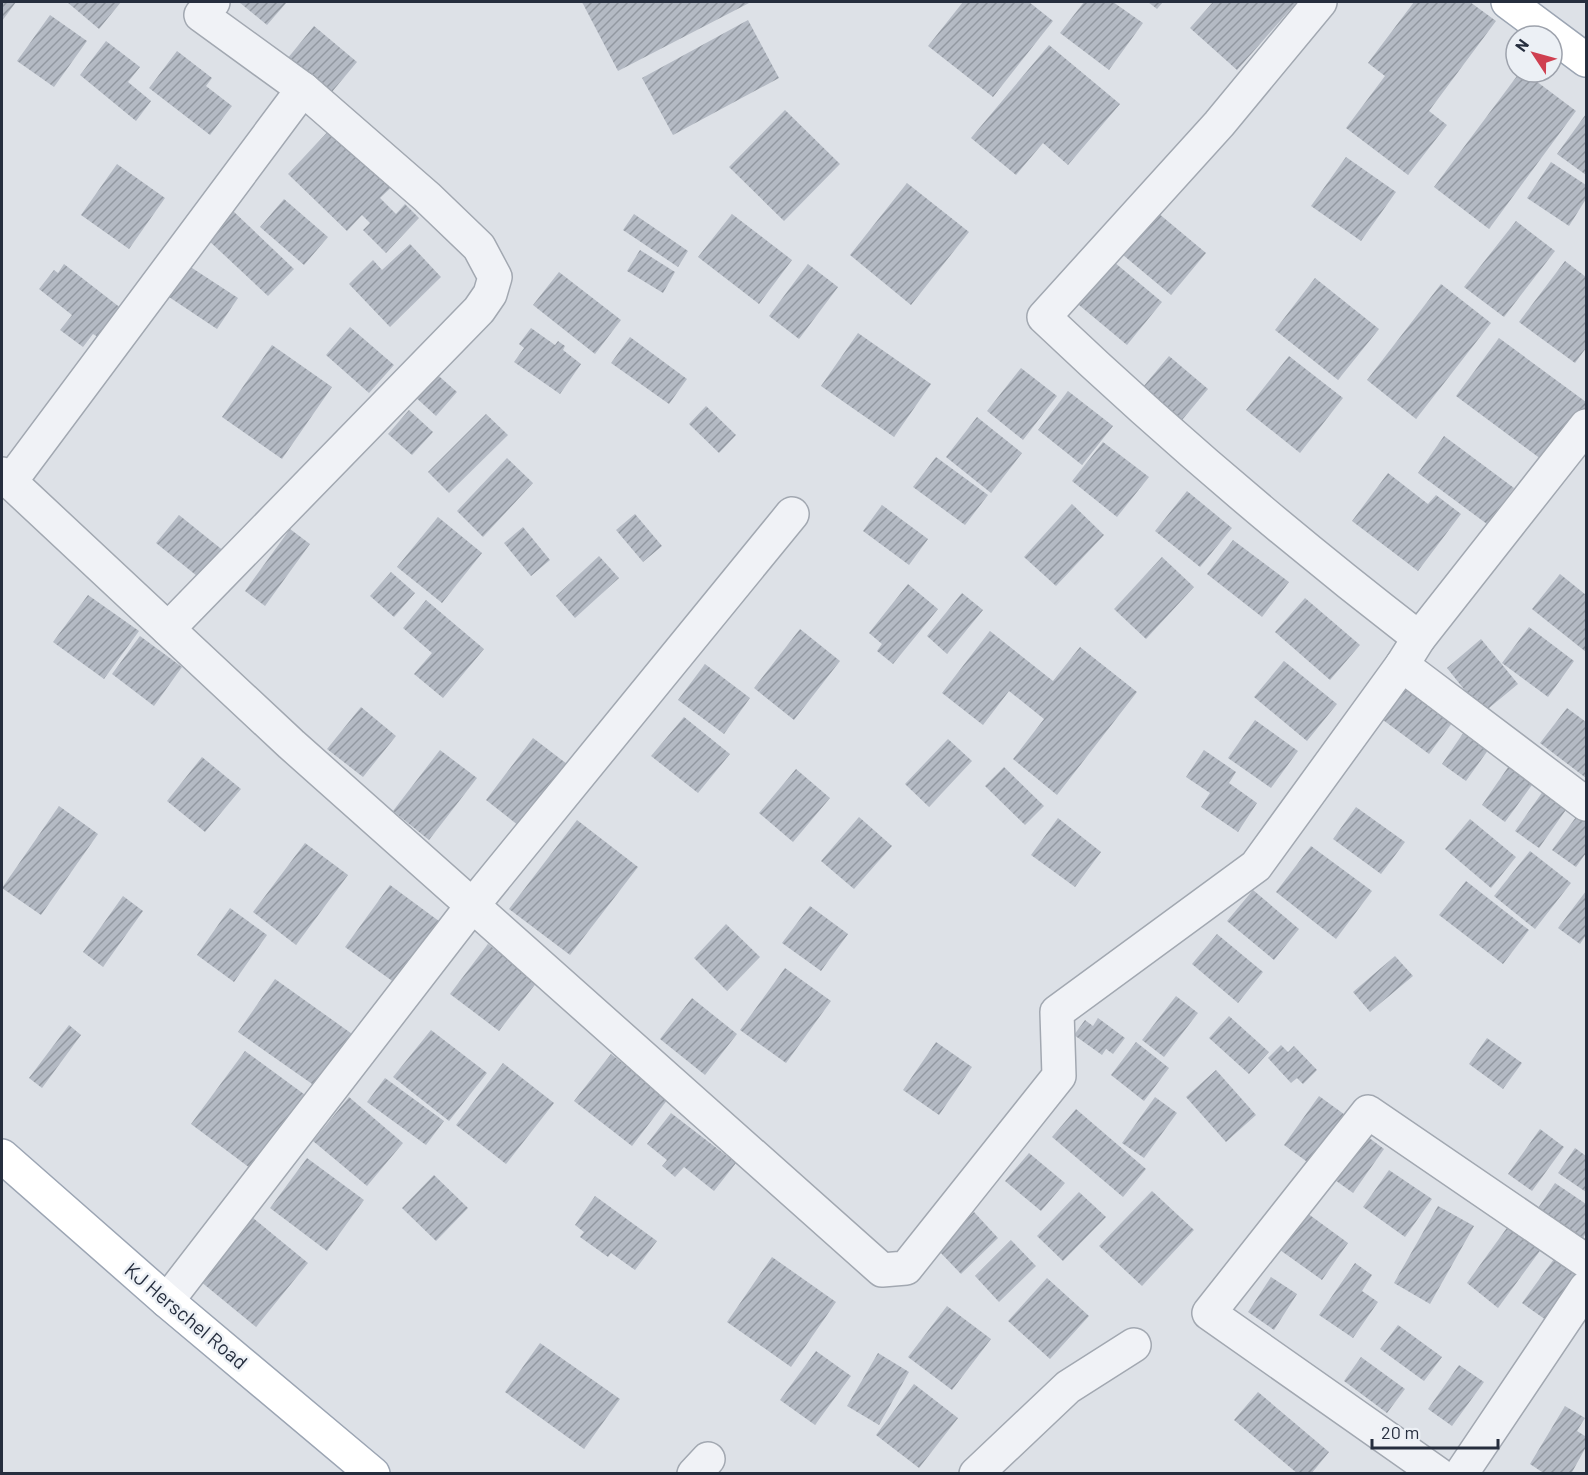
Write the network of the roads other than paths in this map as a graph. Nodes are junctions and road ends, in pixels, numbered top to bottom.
1 (213, 2) edge
2 (1320, 2) edge
3 (1508, 2) edge
4 (1587, 60) edge
5 (303, 89) junction
6 (1587, 426) edge
7 (6, 478) edge
8 (792, 514) dead end
9 (168, 629) junction
10 (1410, 651) junction
11 (1587, 804) edge
12 (472, 906) junction
13 (2, 1156) edge
14 (1587, 1261) edge
15 (1587, 1288) edge
16 (167, 1301) junction
17 (1134, 1345) dead end
18 (373, 1473) edge
19 (976, 1473) edge
20 (1438, 1473) edge
21 (1461, 1473) edge

1 - 5 street
2 - 10 street
3 - 4 main road
5 - 7 street
5 - 9 street
6 - 10 street
7 - 9 street
8 - 12 street
9 - 12 street
10 - 11 street
10 - 12 street
12 - 16 street
13 - 16 main road, KJ Herschel Road
14 - 20 street
15 - 21 street
16 - 18 main road, KJ Herschel Road
17 - 19 street

